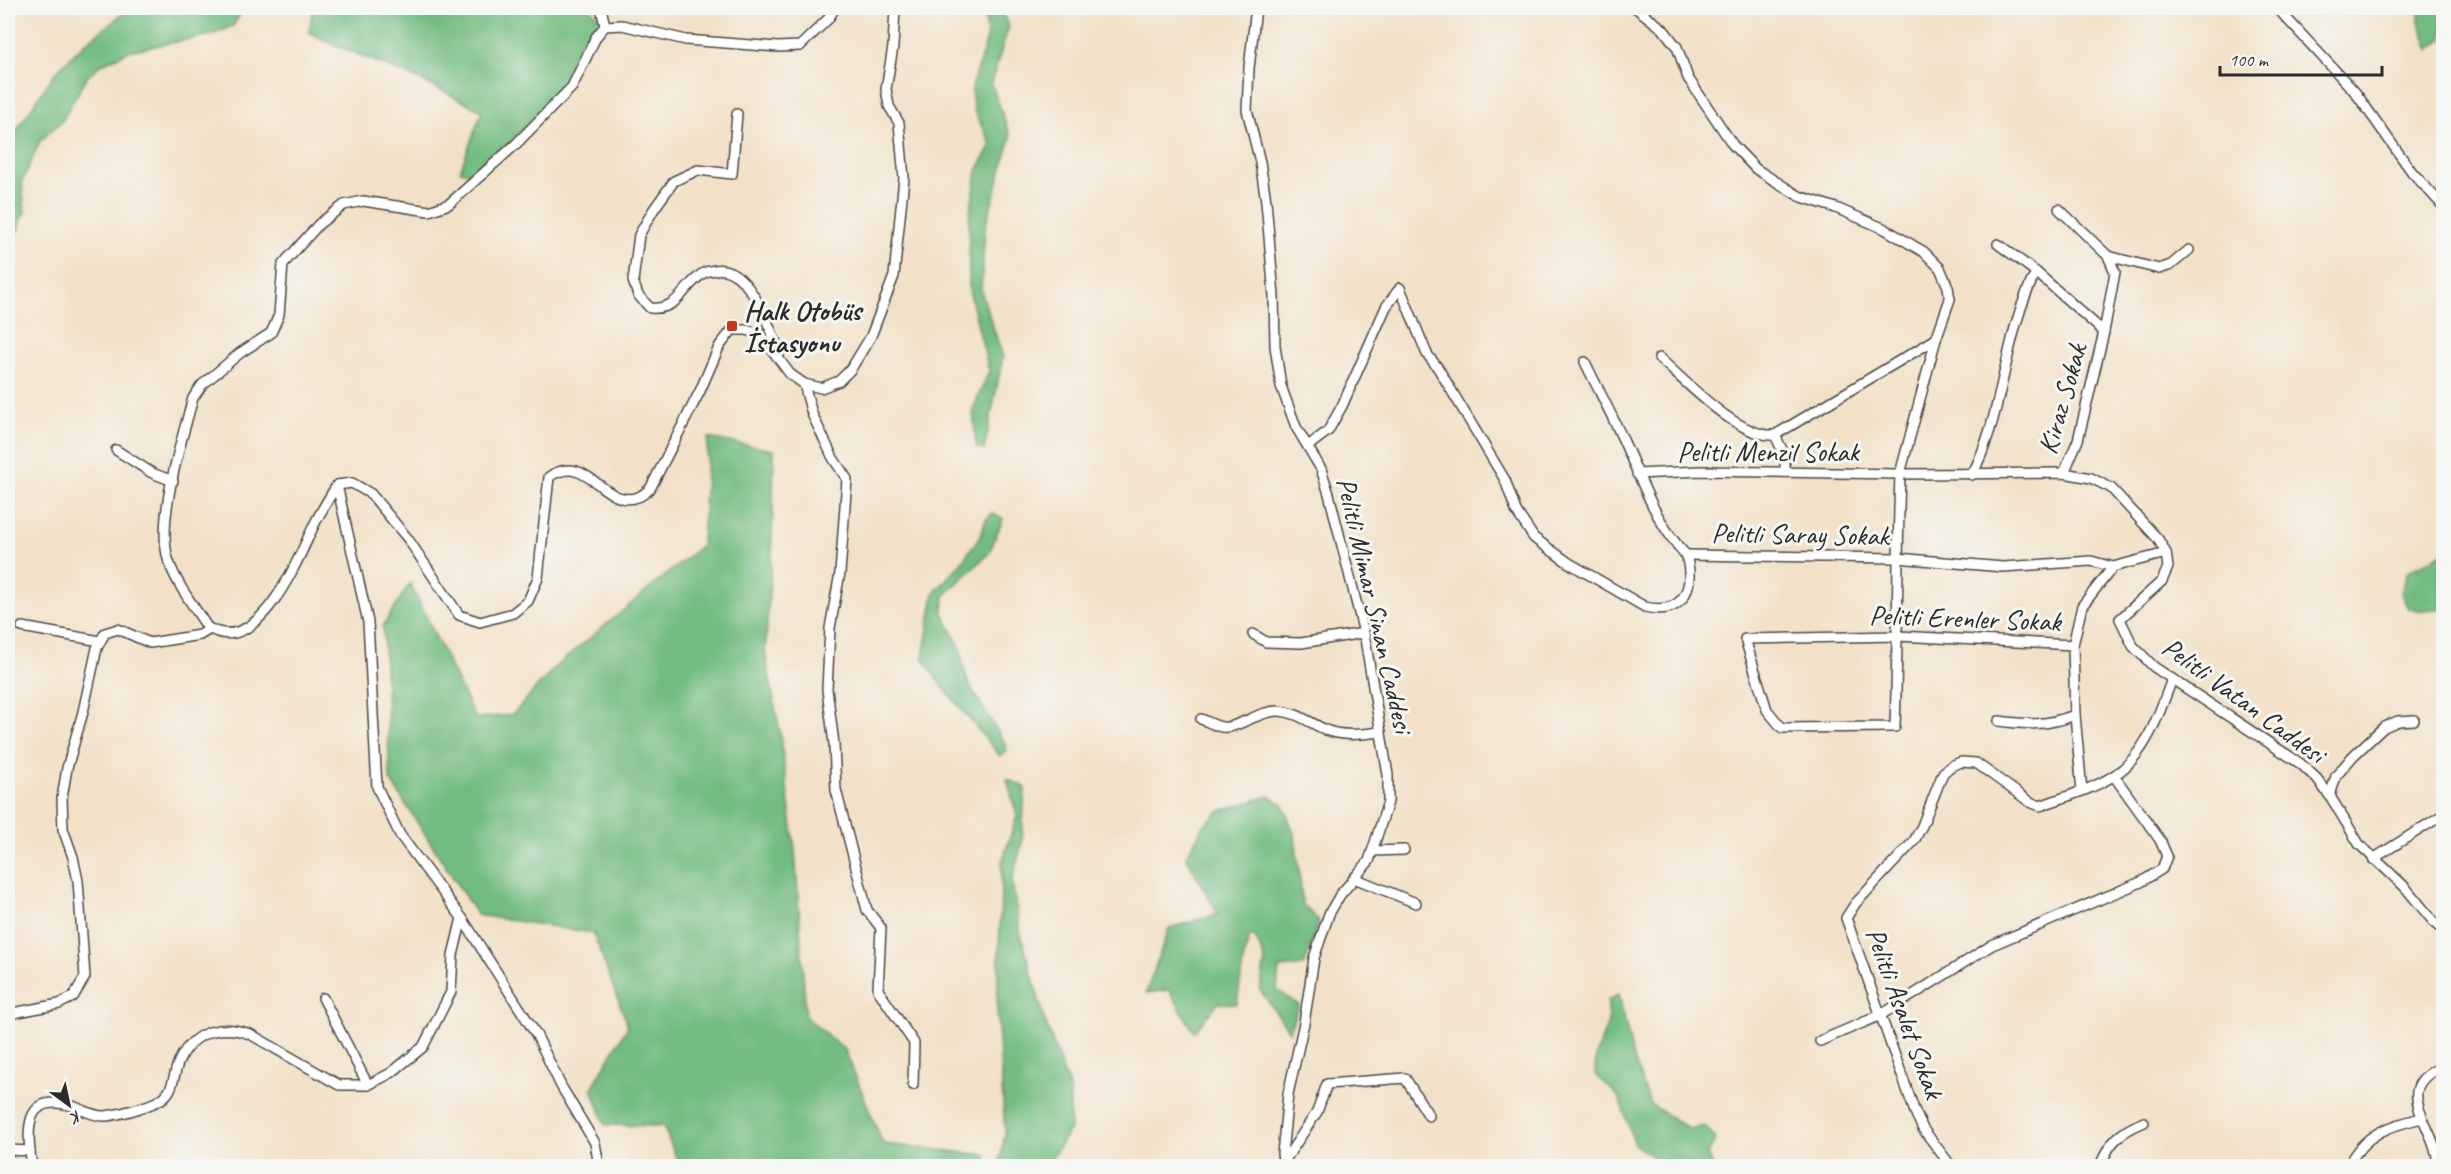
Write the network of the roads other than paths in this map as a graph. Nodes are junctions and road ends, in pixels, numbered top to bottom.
1 (601, 8) edge
2 (835, 8) edge
3 (895, 8) edge
4 (1256, 8) edge
5 (1636, 8) edge
6 (2277, 8) edge
7 (604, 26) junction
8 (737, 114) dead end
9 (2444, 207) edge
10 (2059, 209) dead end
11 (1998, 244) dead end
12 (2188, 250) dead end
13 (2108, 256) junction
14 (2036, 272) junction
15 (2104, 332) junction
16 (1936, 339) junction
17 (1659, 358) dead end
18 (1585, 363) dead end
19 (788, 371) junction
20 (804, 384) junction
21 (1775, 435) junction
22 (1308, 447) junction
23 (116, 450) dead end
24 (1785, 472) junction
25 (2064, 473) junction
26 (1637, 474) junction
27 (1900, 474) junction
28 (1972, 475) junction
29 (173, 481) junction
30 (337, 485) junction
31 (2166, 553) junction
32 (1686, 555) junction
33 (1897, 558) junction
34 (2113, 567) junction
35 (22, 627) dead end
36 (210, 629) junction
37 (1364, 633) junction
38 (1253, 634) dead end
39 (1898, 636) junction
40 (100, 641) junction
41 (2073, 645) junction
42 (2172, 680) junction
43 (2075, 715) junction
44 (1201, 718) dead end
45 (2414, 720) dead end
46 (1999, 721) dead end
47 (1381, 732) junction
48 (2114, 776) junction
49 (2082, 791) junction
50 (2330, 796) junction
51 (2444, 814) edge
52 (1404, 850) dead end
53 (1373, 851) junction
54 (2373, 859) junction
55 (1354, 878) junction
56 (1416, 903) dead end
57 (462, 918) junction
58 (2444, 930) edge
59 (323, 998) dead end
60 (8, 1014) edge
61 (1881, 1015) junction
62 (1820, 1041) dead end
63 (2444, 1066) edge
64 (368, 1084) junction
65 (913, 1085) dead end
66 (1429, 1116) dead end
67 (2422, 1118) junction
68 (2144, 1122) dead end
69 (8, 1150) edge
70 (30, 1151) junction
71 (1283, 1165) edge
72 (32, 1167) edge
73 (599, 1167) edge
74 (1951, 1167) edge
75 (2100, 1167) edge
76 (2348, 1167) edge
77 (2439, 1167) edge

1 - 7 street
2 - 7 street
3 - 20 street
4 - 22 street, Pelitli Mimar Sinan Caddesi
5 - 16 street
6 - 9 street
7 - 29 street
8 - 19 street
10 - 13 street
11 - 14 street, Kiraz Sokak
12 - 13 street
13 - 15 street
14 - 15 street, Kiraz Sokak
14 - 28 street
15 - 25 street, Kiraz Sokak
16 - 21 street
16 - 27 street
17 - 21 street
18 - 26 street
19 - 20 street
19 - 30 street
20 - 65 street
21 - 24 street
22 - 32 street, Pelitli Saray Sokak
22 - 37 street, Pelitli Mimar Sinan Caddesi
23 - 29 street
24 - 26 street, Pelitli Menzil Sokak
24 - 27 street, Pelitli Menzil Sokak
25 - 28 street
25 - 31 street
26 - 32 street
27 - 28 street
27 - 33 street
29 - 36 street
30 - 36 street
30 - 57 street
31 - 34 street, Pelitli Saray Sokak
31 - 42 street, Pelitli Vatan Caddesi
32 - 33 street, Pelitli Saray Sokak
33 - 34 street, Pelitli Saray Sokak
33 - 39 street
34 - 41 street
35 - 40 street
36 - 40 street
37 - 38 street
37 - 47 street, Pelitli Mimar Sinan Caddesi
39 - 39 street, Pelitli Erenler Sokak
39 - 41 street, Pelitli Erenler Sokak
40 - 60 street
41 - 43 street, Pelitli Erenler Sokak
42 - 48 street, Pelitli Asalet Sokak
42 - 50 street, Pelitli Vatan Caddesi
43 - 46 street
43 - 49 street, Pelitli Erenler Sokak
44 - 47 street
45 - 50 street
47 - 53 street, Pelitli Mimar Sinan Caddesi
48 - 49 street, Pelitli Asalet Sokak
48 - 61 street
49 - 61 street, Pelitli Asalet Sokak
50 - 54 street, Pelitli Vatan Caddesi
51 - 54 street
52 - 53 street
53 - 55 street, Pelitli Mimar Sinan Caddesi
54 - 58 street, Pelitli Vatan Caddesi
55 - 56 street
55 - 71 street, Pelitli Mimar Sinan Caddesi
57 - 64 street
57 - 73 street
59 - 64 street
61 - 62 street
61 - 74 street, Pelitli Asalet Sokak
63 - 67 street
64 - 70 street
66 - 71 street
67 - 76 street
67 - 77 street
68 - 75 street
69 - 70 street
70 - 72 street

